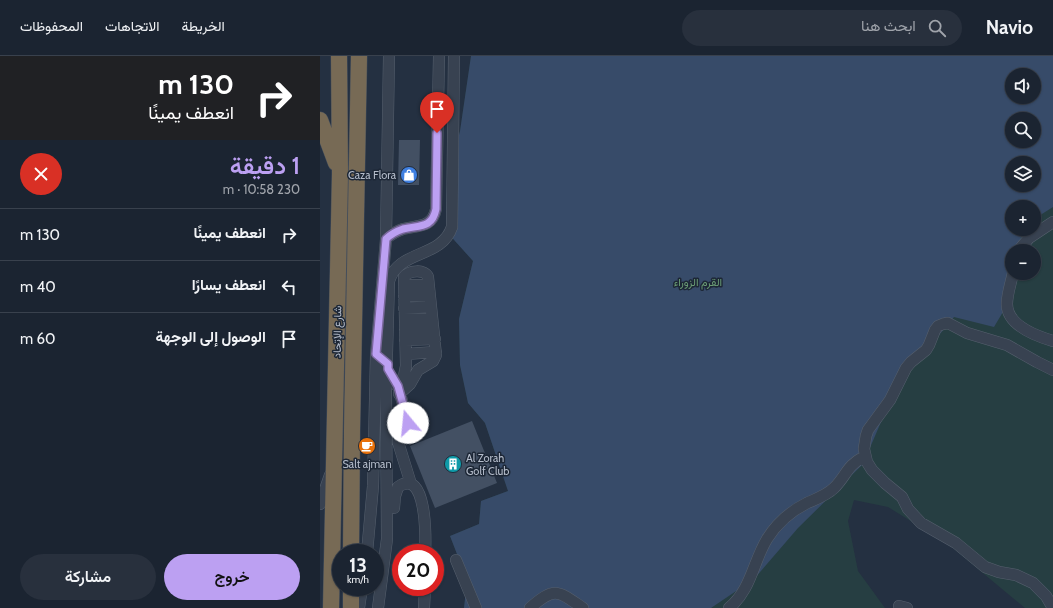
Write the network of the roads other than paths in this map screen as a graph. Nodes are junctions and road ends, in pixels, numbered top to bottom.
1 (339, 56) edge
2 (359, 56) edge
3 (388, 56) edge
4 (439, 56) edge
5 (454, 56) edge
6 (320, 120) edge
7 (340, 174) junction
8 (387, 222) junction
9 (1053, 222) edge
10 (411, 227) junction
11 (386, 239) junction
12 (1024, 244) edge
13 (1011, 280) edge
14 (404, 296) junction
15 (431, 302) junction
16 (404, 308) junction
17 (433, 329) junction
18 (405, 330) junction
19 (1053, 341) edge
20 (436, 352) junction
21 (376, 354) junction
22 (406, 354) junction
23 (431, 363) junction
24 (388, 364) junction
25 (406, 366) junction
26 (1053, 370) edge
27 (395, 389) junction
28 (375, 398) junction
29 (865, 456) junction
30 (335, 463) junction
31 (411, 484) junction
32 (320, 504) edge
33 (394, 541) dead end
34 (351, 544) edge
35 (368, 544) edge
36 (426, 544) edge
37 (456, 560) dead end
38 (351, 596) edge
39 (361, 596) edge
40 (425, 596) edge
41 (331, 608) edge
42 (351, 608) edge
43 (359, 608) edge
44 (378, 608) edge
45 (424, 608) edge
46 (476, 608) edge
47 (530, 608) edge
48 (583, 608) edge
49 (729, 608) edge
50 (1053, 608) edge

1 - 7 highway, شارع الإتحاد
2 - 34 highway, شارع الإتحاد
3 - 8 street
4 - 10 street
5 - 24 street
6 - 7 highway
7 - 30 highway, شارع الإتحاد
8 - 10 street
8 - 11 street
9 - 12 street
10 - 11 street
11 - 21 street
13 - 19 street
14 - 15 street
14 - 15 street
14 - 16 street
15 - 16 street
15 - 17 street
16 - 18 street
17 - 18 street
17 - 18 street
17 - 20 street
18 - 22 street
20 - 22 street
20 - 23 street
21 - 24 street
21 - 28 street
22 - 25 street
23 - 25 street
23 - 27 street
24 - 27 street
25 - 27 street
26 - 29 street
27 - 28 street
27 - 31 street
27 - 44 street
28 - 35 street
29 - 49 street
29 - 50 street
30 - 32 street
30 - 41 highway, شارع الإتحاد
31 - 33 street
31 - 36 street
37 - 46 street
38 - 42 highway
39 - 43 street
40 - 45 street
47 - 48 street

